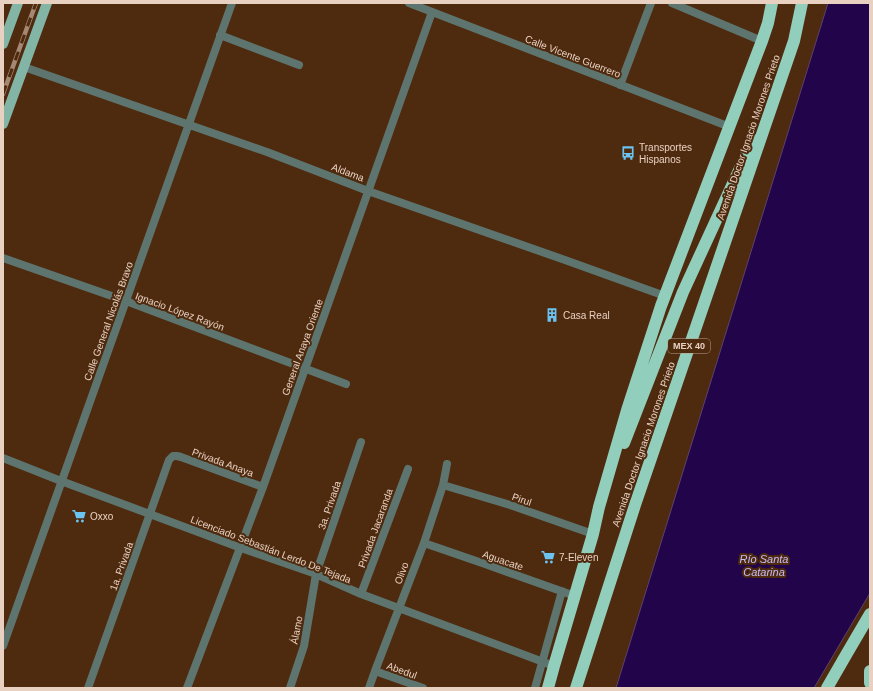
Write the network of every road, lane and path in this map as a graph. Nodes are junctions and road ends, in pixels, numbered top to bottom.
1 (18, 3) edge
2 (48, 3) edge
3 (232, 3) edge
4 (409, 3) edge
5 (651, 3) edge
6 (672, 3) edge
7 (772, 3) edge
8 (802, 3) edge
9 (432, 12) junction
10 (220, 35) junction
11 (762, 41) junction
12 (3, 44) edge
13 (299, 65) dead end
14 (24, 67) junction
15 (620, 85) junction
16 (776, 92) junction
17 (3, 124) edge
18 (188, 124) junction
19 (730, 127) junction
20 (368, 190) junction
21 (3, 258) edge
22 (665, 296) junction
23 (126, 301) junction
24 (305, 368) junction
25 (346, 384) dead end
26 (361, 442) dead end
27 (177, 456) joint
28 (3, 458) edge
29 (447, 464) dead end
30 (408, 469) dead end
31 (61, 481) junction
32 (443, 485) junction
33 (263, 487) junction
34 (599, 507) junction
35 (150, 514) junction
36 (593, 534) junction
37 (424, 544) junction
38 (241, 548) junction
39 (316, 574) junction
40 (562, 591) junction
41 (361, 594) junction
42 (575, 596) junction
43 (399, 608) junction
44 (870, 614) edge
45 (3, 646) edge
46 (548, 664) junction
47 (375, 671) junction
48 (870, 671) edge
49 (870, 683) edge
50 (88, 688) edge
51 (187, 688) edge
52 (290, 688) edge
53 (369, 688) edge
54 (423, 688) edge
55 (535, 688) edge
56 (548, 688) edge
57 (576, 688) edge
58 (827, 688) edge
59 (867, 688) edge

1 - 12 main road
2 - 14 main road
3 - 10 street, Calle General Nicolás Bravo
4 - 9 street, Calle Vicente Guerrero
5 - 15 street
6 - 11 street
7 - 11 highway, Avenida Doctor Ignacio Morones Prieto
8 - 16 highway, Avenida Doctor Ignacio Morones Prieto / MEX 40
9 - 15 street, Calle Vicente Guerrero
9 - 20 street, General Anaya Oriente
10 - 13 street
10 - 18 street, Calle General Nicolás Bravo
11 - 19 highway, Avenida Doctor Ignacio Morones Prieto
14 - 17 main road
14 - 18 street, Aldama
15 - 19 street, Calle Vicente Guerrero
16 - 34 highway
16 - 57 highway, Avenida Doctor Ignacio Morones Prieto / MEX 40
18 - 20 street, Aldama
18 - 23 street, Calle General Nicolás Bravo
19 - 22 highway, Avenida Doctor Ignacio Morones Prieto
20 - 22 street, Aldama
20 - 24 street, General Anaya Oriente
21 - 23 street, Ignacio López Rayón
22 - 34 highway, Avenida Doctor Ignacio Morones Prieto
23 - 24 street, Ignacio López Rayón
23 - 31 street, Calle General Nicolás Bravo
24 - 25 street, Ignacio López Rayón
24 - 33 street, General Anaya Oriente
26 - 39 street, 3a. Privada
27 - 33 street, Privada Anaya
27 - 35 street, 1a. Privada
28 - 31 street, Licenciado Sebastián Lerdo De Tejada
29 - 32 street, Olivo
30 - 41 street, Privada Jacaranda
31 - 35 street, Licenciado Sebastián Lerdo De Tejada
31 - 45 street, Calle General Nicolás Bravo
32 - 36 street, Pirul
32 - 37 street, Olivo
33 - 38 street, General Anaya Oriente
34 - 36 highway, Avenida Doctor Ignacio Morones Prieto
35 - 38 street, Licenciado Sebastián Lerdo De Tejada
35 - 50 street, 1a. Privada
36 - 42 highway, Avenida Doctor Ignacio Morones Prieto
37 - 40 street, Aguacate
37 - 43 street, Olivo
38 - 39 street, Licenciado Sebastián Lerdo De Tejada
38 - 51 street, General Anaya Oriente
39 - 41 street, Licenciado Sebastián Lerdo De Tejada
39 - 52 street, Álamo
40 - 42 street, Aguacate
40 - 46 street
41 - 43 street, Licenciado Sebastián Lerdo De Tejada
42 - 46 highway, Avenida Doctor Ignacio Morones Prieto
43 - 46 street, Licenciado Sebastián Lerdo De Tejada
43 - 47 street, Olivo
44 - 58 highway
46 - 55 street
46 - 56 highway, Avenida Doctor Ignacio Morones Prieto
47 - 53 street, Olivo
47 - 54 street, Abedul
48 - 49 highway
49 - 59 highway

